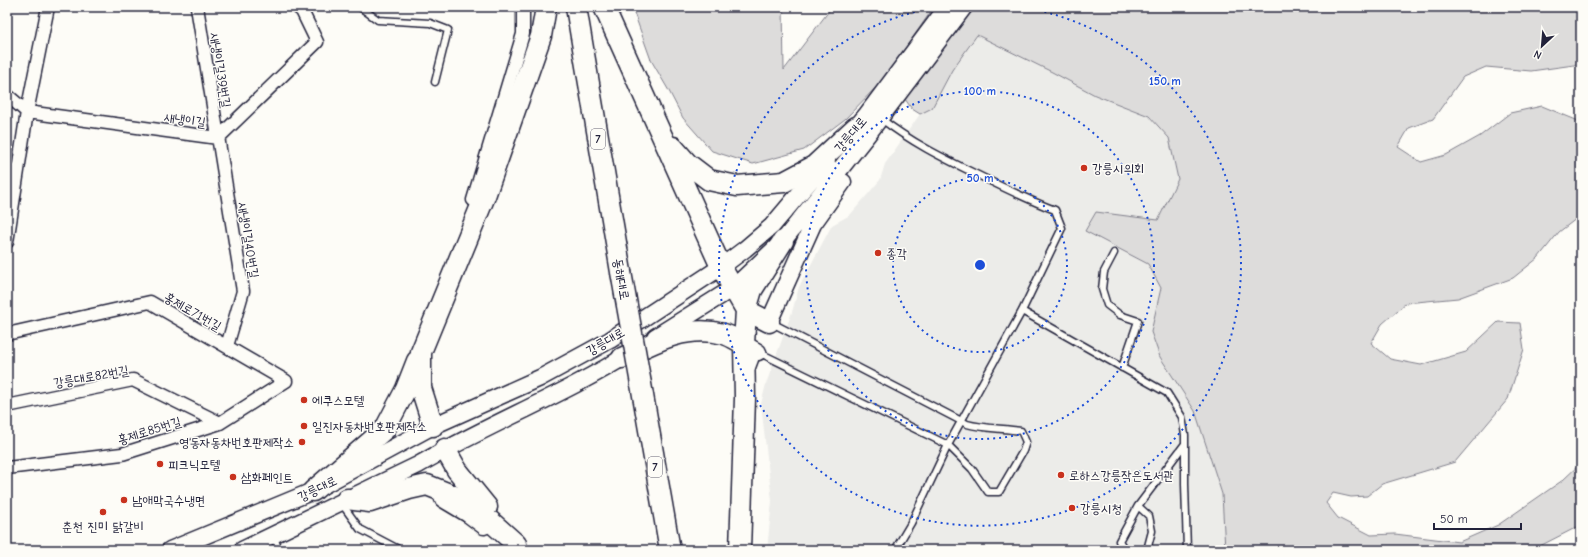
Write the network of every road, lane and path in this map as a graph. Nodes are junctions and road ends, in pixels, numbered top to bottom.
1 (48, 7) edge
2 (197, 7) edge
3 (360, 7) edge
4 (523, 7) edge
5 (546, 7) edge
6 (576, 7) edge
7 (604, 7) edge
8 (948, 7) edge
9 (964, 7) edge
10 (300, 9) edge
11 (435, 82) dead end
12 (7, 95) edge
13 (27, 112) junction
14 (880, 118) junction
15 (862, 131) junction
16 (661, 136) junction
17 (218, 138) junction
18 (7, 166) edge
19 (19, 168) junction
20 (7, 242) edge
21 (783, 242) junction
22 (1114, 253) dead end
23 (721, 267) junction
24 (733, 288) junction
25 (746, 310) junction
26 (1022, 311) junction
27 (769, 322) junction
28 (7, 334) edge
29 (227, 346) junction
30 (751, 348) junction
31 (421, 352) junction
32 (622, 358) junction
33 (1122, 368) junction
34 (286, 381) joint
35 (7, 406) edge
36 (390, 419) junction
37 (963, 420) junction
38 (220, 423) junction
39 (433, 426) junction
40 (1184, 444) junction
41 (948, 445) junction
42 (446, 449) junction
43 (7, 468) edge
44 (313, 491) junction
45 (344, 501) junction
46 (1138, 506) junction
47 (276, 543) edge
48 (515, 548) edge
49 (170, 550) edge
50 (242, 550) edge
51 (400, 550) edge
52 (670, 550) edge
53 (740, 550) edge
54 (895, 550) edge
55 (1125, 550) edge
56 (1147, 550) edge
57 (1187, 550) edge

1 - 13 street
2 - 17 street, 새냉이길39번길
3 - 11 lane
4 - 36 street
5 - 31 main road
6 - 52 main road, 동해대로 / 7, bridge
7 - 16 main road
8 - 15 street, 강릉대로
9 - 14 street, 강릉대로
10 - 17 street, 새냉이길
12 - 13 street
13 - 17 street, 새냉이길
13 - 19 street
14 - 15 street, 강릉대로
14 - 26 lane
15 - 16 main road
15 - 21 street, 강릉대로
15 - 23 street, 강릉대로
15 - 27 street
16 - 23 main road
17 - 29 street, 새냉이길40번길
18 - 19 lane
19 - 20 street
21 - 24 street, 강릉대로
21 - 25 main road
22 - 33 lane
23 - 24 main road
23 - 39 street, 강릉대로
24 - 25 main road
24 - 32 street, 강릉대로
25 - 27 main road
25 - 30 main road
26 - 33 lane
26 - 37 lane
27 - 37 lane
28 - 29 street, 홍제로71번길
29 - 34 street, 홍제로71번길
30 - 32 main road
30 - 41 lane
30 - 53 main road
31 - 36 main road
31 - 39 main road
32 - 42 street, 강릉대로
33 - 40 lane
34 - 38 street, 홍제로85번길
35 - 38 street, 강릉대로82번길
36 - 44 main road
37 - 41 lane
37 - 41 lane
38 - 43 street, 홍제로85번길
39 - 42 street
39 - 44 street, 강릉대로
40 - 46 lane
40 - 57 lane
41 - 54 lane
42 - 45 street, 강릉대로
42 - 48 main road
44 - 49 street, 강릉대로
45 - 47 street, 강릉대로
45 - 48 main road
45 - 51 lane
46 - 55 lane
46 - 56 lane
47 - 50 street, 강릉대로

